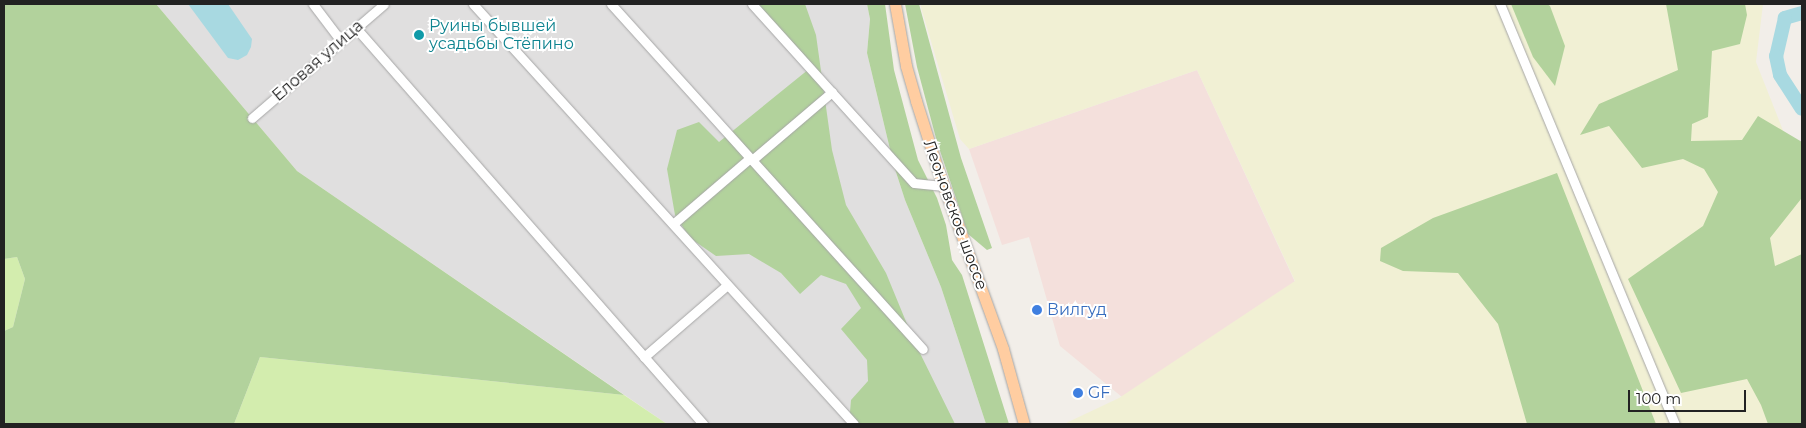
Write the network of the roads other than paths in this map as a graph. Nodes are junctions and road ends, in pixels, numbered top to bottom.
1 (313, 4) edge
2 (384, 4) edge
3 (473, 4) edge
4 (610, 4) edge
5 (752, 4) edge
6 (895, 4) edge
7 (1500, 4) edge
8 (356, 28) junction
9 (341, 41) junction
10 (832, 92) junction
11 (252, 118) dead end
12 (751, 159) junction
13 (944, 186) junction
14 (673, 224) junction
15 (727, 284) junction
16 (923, 349) dead end
17 (644, 357) junction
18 (703, 424) edge
19 (854, 424) edge
20 (1024, 424) edge
21 (1675, 424) edge

1 - 9 street
2 - 8 street, Еловая улица
3 - 14 street
4 - 12 street
5 - 10 street
6 - 13 main road, Леоновское шоссе
7 - 21 street
8 - 9 street, Еловая улица
8 - 17 street
9 - 11 street, Еловая улица
10 - 12 street
10 - 13 street
12 - 14 street
12 - 16 street
13 - 20 main road, Леоновское шоссе
14 - 15 street
15 - 17 street
15 - 19 street
17 - 18 street

